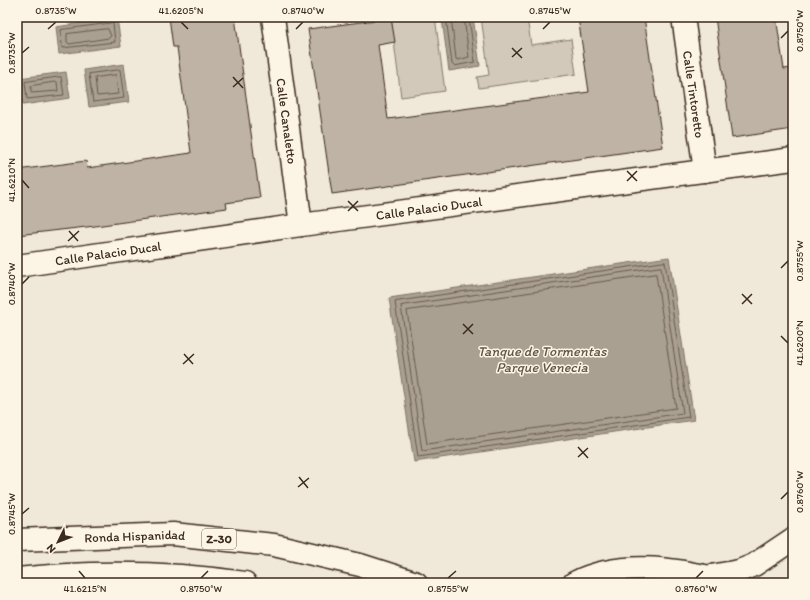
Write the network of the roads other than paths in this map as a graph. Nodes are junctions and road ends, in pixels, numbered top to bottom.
1 (273, 17) edge
2 (683, 17) edge
3 (793, 160) edge
4 (705, 171) junction
5 (301, 225) junction
6 (17, 266) edge
7 (17, 540) edge
8 (793, 540) edge
9 (17, 579) edge
10 (720, 580) edge
11 (245, 583) edge
12 (416, 583) edge
13 (574, 583) edge

1 - 5 main road, Calle Canaletto
2 - 4 main road, Calle Tintoretto
3 - 4 main road, Calle Palacio Ducal
4 - 5 main road, Calle Palacio Ducal
5 - 6 main road, Calle Palacio Ducal
7 - 12 main road, Ronda Hispanidad / Z-30
8 - 10 main road
9 - 11 main road
10 - 13 main road

